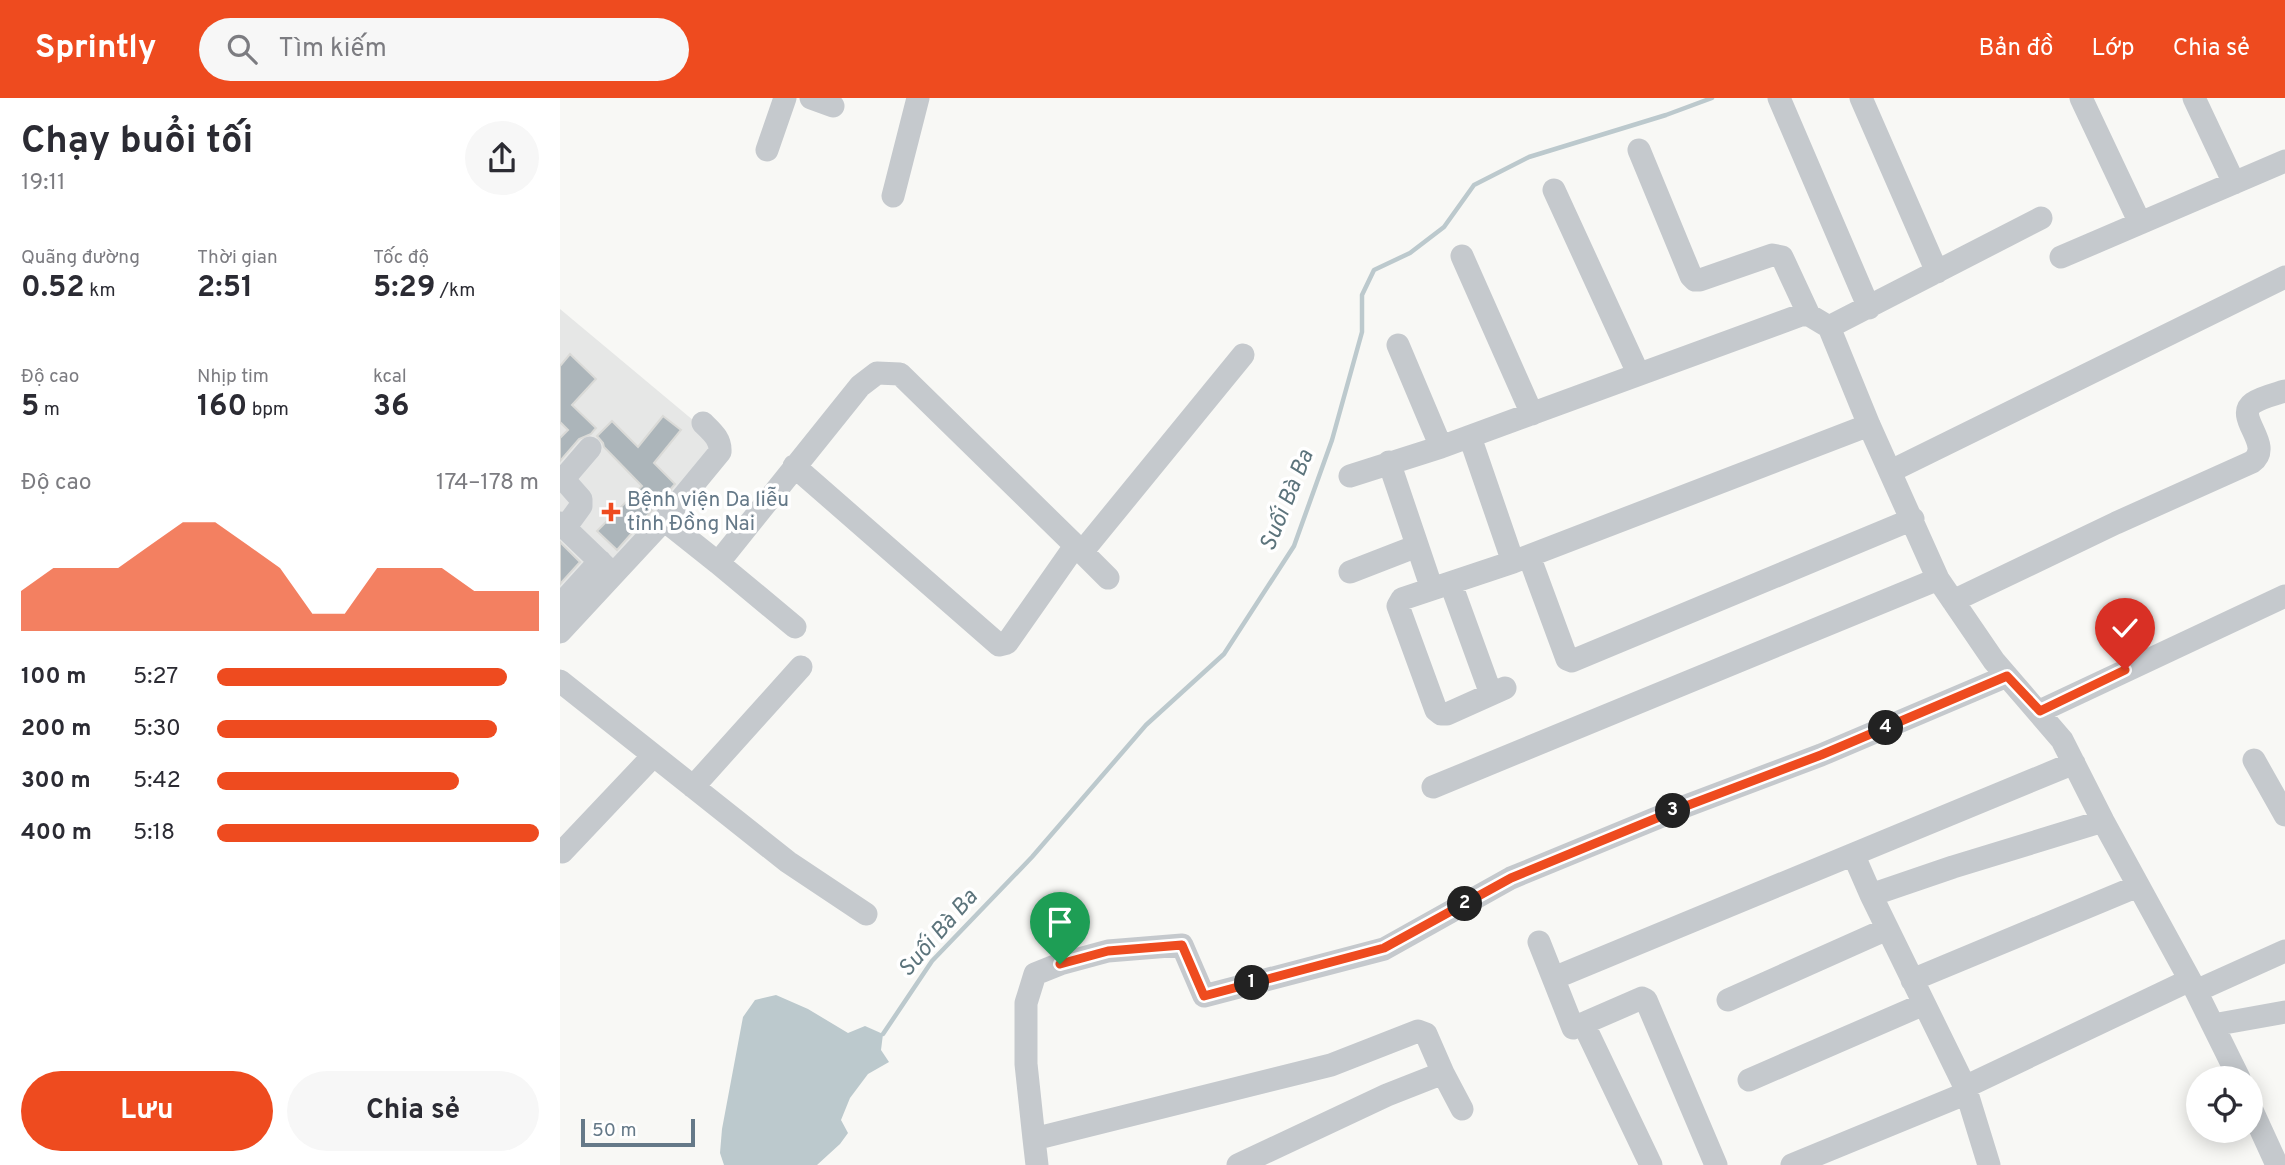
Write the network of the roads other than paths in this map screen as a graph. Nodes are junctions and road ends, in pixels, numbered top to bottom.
1 (785, 98) edge
2 (918, 98) edge
3 (1779, 98) edge
4 (1861, 98) edge
5 (2081, 98) edge
6 (2194, 98) edge
7 (767, 150) dead end
8 (1639, 150) dead end
9 (2285, 161) edge
10 (2234, 183) junction
11 (1553, 190) dead end
12 (893, 196) dead end
13 (2041, 218) dead end
14 (2140, 223) junction
15 (1462, 256) dead end
16 (2061, 257) dead end
17 (1937, 272) junction
18 (2285, 277) edge
19 (1869, 308) junction
20 (1809, 314) junction
21 (1829, 327) junction
22 (1398, 345) dead end
23 (1242, 355) dead end
24 (1638, 373) junction
25 (2285, 391) edge
26 (1532, 414) junction
27 (703, 423) dead end
28 (1869, 425) junction
29 (1470, 437) junction
30 (1441, 447) junction
31 (590, 448) dead end
32 (1390, 463) junction
33 (794, 466) junction
34 (1891, 471) junction
35 (1350, 476) dead end
36 (1913, 519) junction
37 (664, 520) junction
38 (562, 526) edge
39 (1418, 546) junction
40 (1079, 549) junction
41 (1521, 559) junction
42 (718, 563) junction
43 (607, 567) junction
44 (1350, 572) dead end
45 (1108, 578) dead end
46 (1938, 579) junction
47 (1442, 587) junction
48 (2285, 596) edge
49 (1953, 601) junction
50 (560, 605) edge
51 (795, 626) dead end
52 (560, 632) edge
53 (802, 667) dead end
54 (2007, 676) junction
55 (560, 681) edge
56 (2040, 711) junction
57 (653, 756) junction
58 (2254, 761) dead end
59 (2074, 763) junction
60 (693, 787) junction
61 (1433, 787) dead end
62 (2285, 815) edge
63 (2103, 821) junction
64 (562, 852) dead end
65 (1854, 856) junction
66 (2138, 886) junction
67 (1871, 895) junction
68 (866, 914) dead end
69 (1888, 929) junction
70 (1539, 942) dead end
71 (2285, 950) edge
72 (1554, 978) junction
73 (1912, 980) junction
74 (2193, 985) junction
75 (1728, 1000) dead end
76 (1924, 1004) junction
77 (2285, 1012) edge
78 (1584, 1025) junction
79 (2213, 1025) junction
80 (2233, 1066) edge
81 (1443, 1073) junction
82 (1749, 1080) dead end
83 (1966, 1090) junction
84 (1462, 1109) dead end
85 (2263, 1129) edge
86 (1034, 1139) junction
87 (2277, 1154) edge
88 (1037, 1165) edge
89 (1238, 1165) edge
90 (1651, 1165) edge
91 (1716, 1165) edge
92 (1792, 1165) edge
93 (1989, 1165) edge

1 - 7 street
2 - 12 street
3 - 19 street
4 - 17 street
5 - 14 street
6 - 10 street
8 - 20 street
9 - 10 street
10 - 14 street
11 - 24 street
13 - 17 street
14 - 16 street
15 - 26 street
17 - 19 street
18 - 34 street
19 - 21 street
20 - 21 street
20 - 24 street
21 - 28 street
22 - 30 street
23 - 40 street
24 - 26 street
25 - 49 street
26 - 29 street
27 - 37 street
28 - 34 street
28 - 41 street
29 - 30 street
29 - 41 street
30 - 32 street
31 - 38 street
32 - 35 street
32 - 39 street
33 - 40 street
33 - 40 street
33 - 42 street
34 - 36 street
36 - 41 street
36 - 46 street
37 - 42 street
37 - 43 street
38 - 43 street
39 - 44 street
39 - 47 street
40 - 45 street
41 - 47 street
42 - 51 street
43 - 50 street
43 - 52 street
46 - 49 street
46 - 61 street
47 - 47 street
48 - 56 street
49 - 54 street
53 - 60 street
54 - 56 street
54 - 86 street
55 - 57 street
56 - 59 street
57 - 60 street
57 - 64 street
58 - 62 street
59 - 63 street
59 - 65 street
60 - 68 street
63 - 66 street
63 - 67 street
65 - 67 street
65 - 72 street
66 - 73 street
66 - 74 street
67 - 69 street
69 - 73 street
69 - 75 street
70 - 72 street
71 - 74 street
72 - 78 street
73 - 76 street
74 - 79 street
74 - 83 street
76 - 82 street
76 - 83 street
77 - 79 street
78 - 90 street
78 - 91 street
79 - 80 street
81 - 84 street
81 - 86 street
81 - 89 street
83 - 92 street
83 - 93 street
85 - 87 street
86 - 88 street

